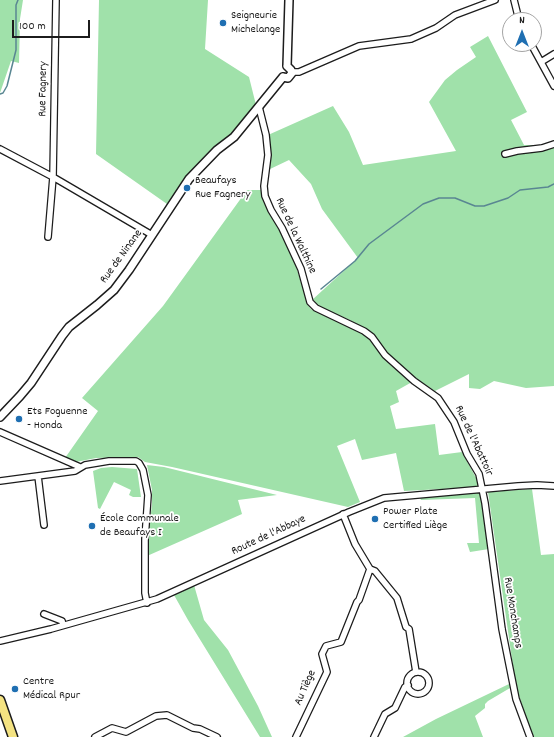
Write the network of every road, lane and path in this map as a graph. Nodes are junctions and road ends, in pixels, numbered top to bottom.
1 (56, 0) edge
2 (289, 0) edge
3 (495, 0) edge
4 (514, 0) edge
5 (517, 12) edge
6 (535, 52) edge
7 (554, 54) edge
8 (541, 62) junction
9 (289, 69) junction
10 (554, 86) edge
11 (259, 107) junction
12 (554, 144) edge
13 (0, 149) edge
14 (505, 154) dead end
15 (53, 177) junction
16 (152, 235) junction
17 (48, 237) dead end
18 (310, 302) joint
19 (0, 417) edge
20 (0, 432) edge
21 (80, 467) junction
22 (38, 476) junction
23 (0, 481) edge
24 (554, 486) edge
25 (483, 489) junction
26 (344, 514) junction
27 (44, 525) dead end
28 (370, 569) junction
29 (147, 603) junction
30 (44, 614) dead end
31 (64, 625) junction
32 (0, 641) edge
33 (416, 672) junction
34 (408, 685) junction
35 (0, 700) edge
36 (106, 735) edge
37 (13, 737) edge
38 (95, 737) edge
39 (217, 737) edge
40 (296, 737) edge
41 (374, 737) edge
42 (530, 737) edge

1 - 15 street, Rue Fagnery
2 - 9 street
3 - 9 street
4 - 5 street
6 - 8 street
7 - 8 street
8 - 10 street
9 - 11 street, Rue de Ninane
11 - 16 street, Rue de Ninane
11 - 18 street, Rue de la Walthine
12 - 14 street
13 - 15 street
15 - 16 street
15 - 17 street, Rue Fagnery
16 - 19 street, Rue de Ninane
18 - 25 street, Rue de l'Abattoir
20 - 21 street
21 - 22 street
21 - 29 street
22 - 23 street
22 - 27 street
24 - 25 street, Route de l'Abbaye
25 - 26 street, Route de l'Abbaye
25 - 42 street, Rue Monchamps
26 - 28 street
26 - 29 street, Route de l'Abbaye
28 - 33 street
28 - 40 street, Au Tiège
29 - 31 street, Route de l'Abbaye
30 - 31 street
31 - 32 street, Route de l'Abbaye
33 - 34 street
33 - 34 street
34 - 41 street
35 - 37 main road
36 - 38 street
36 - 39 street

